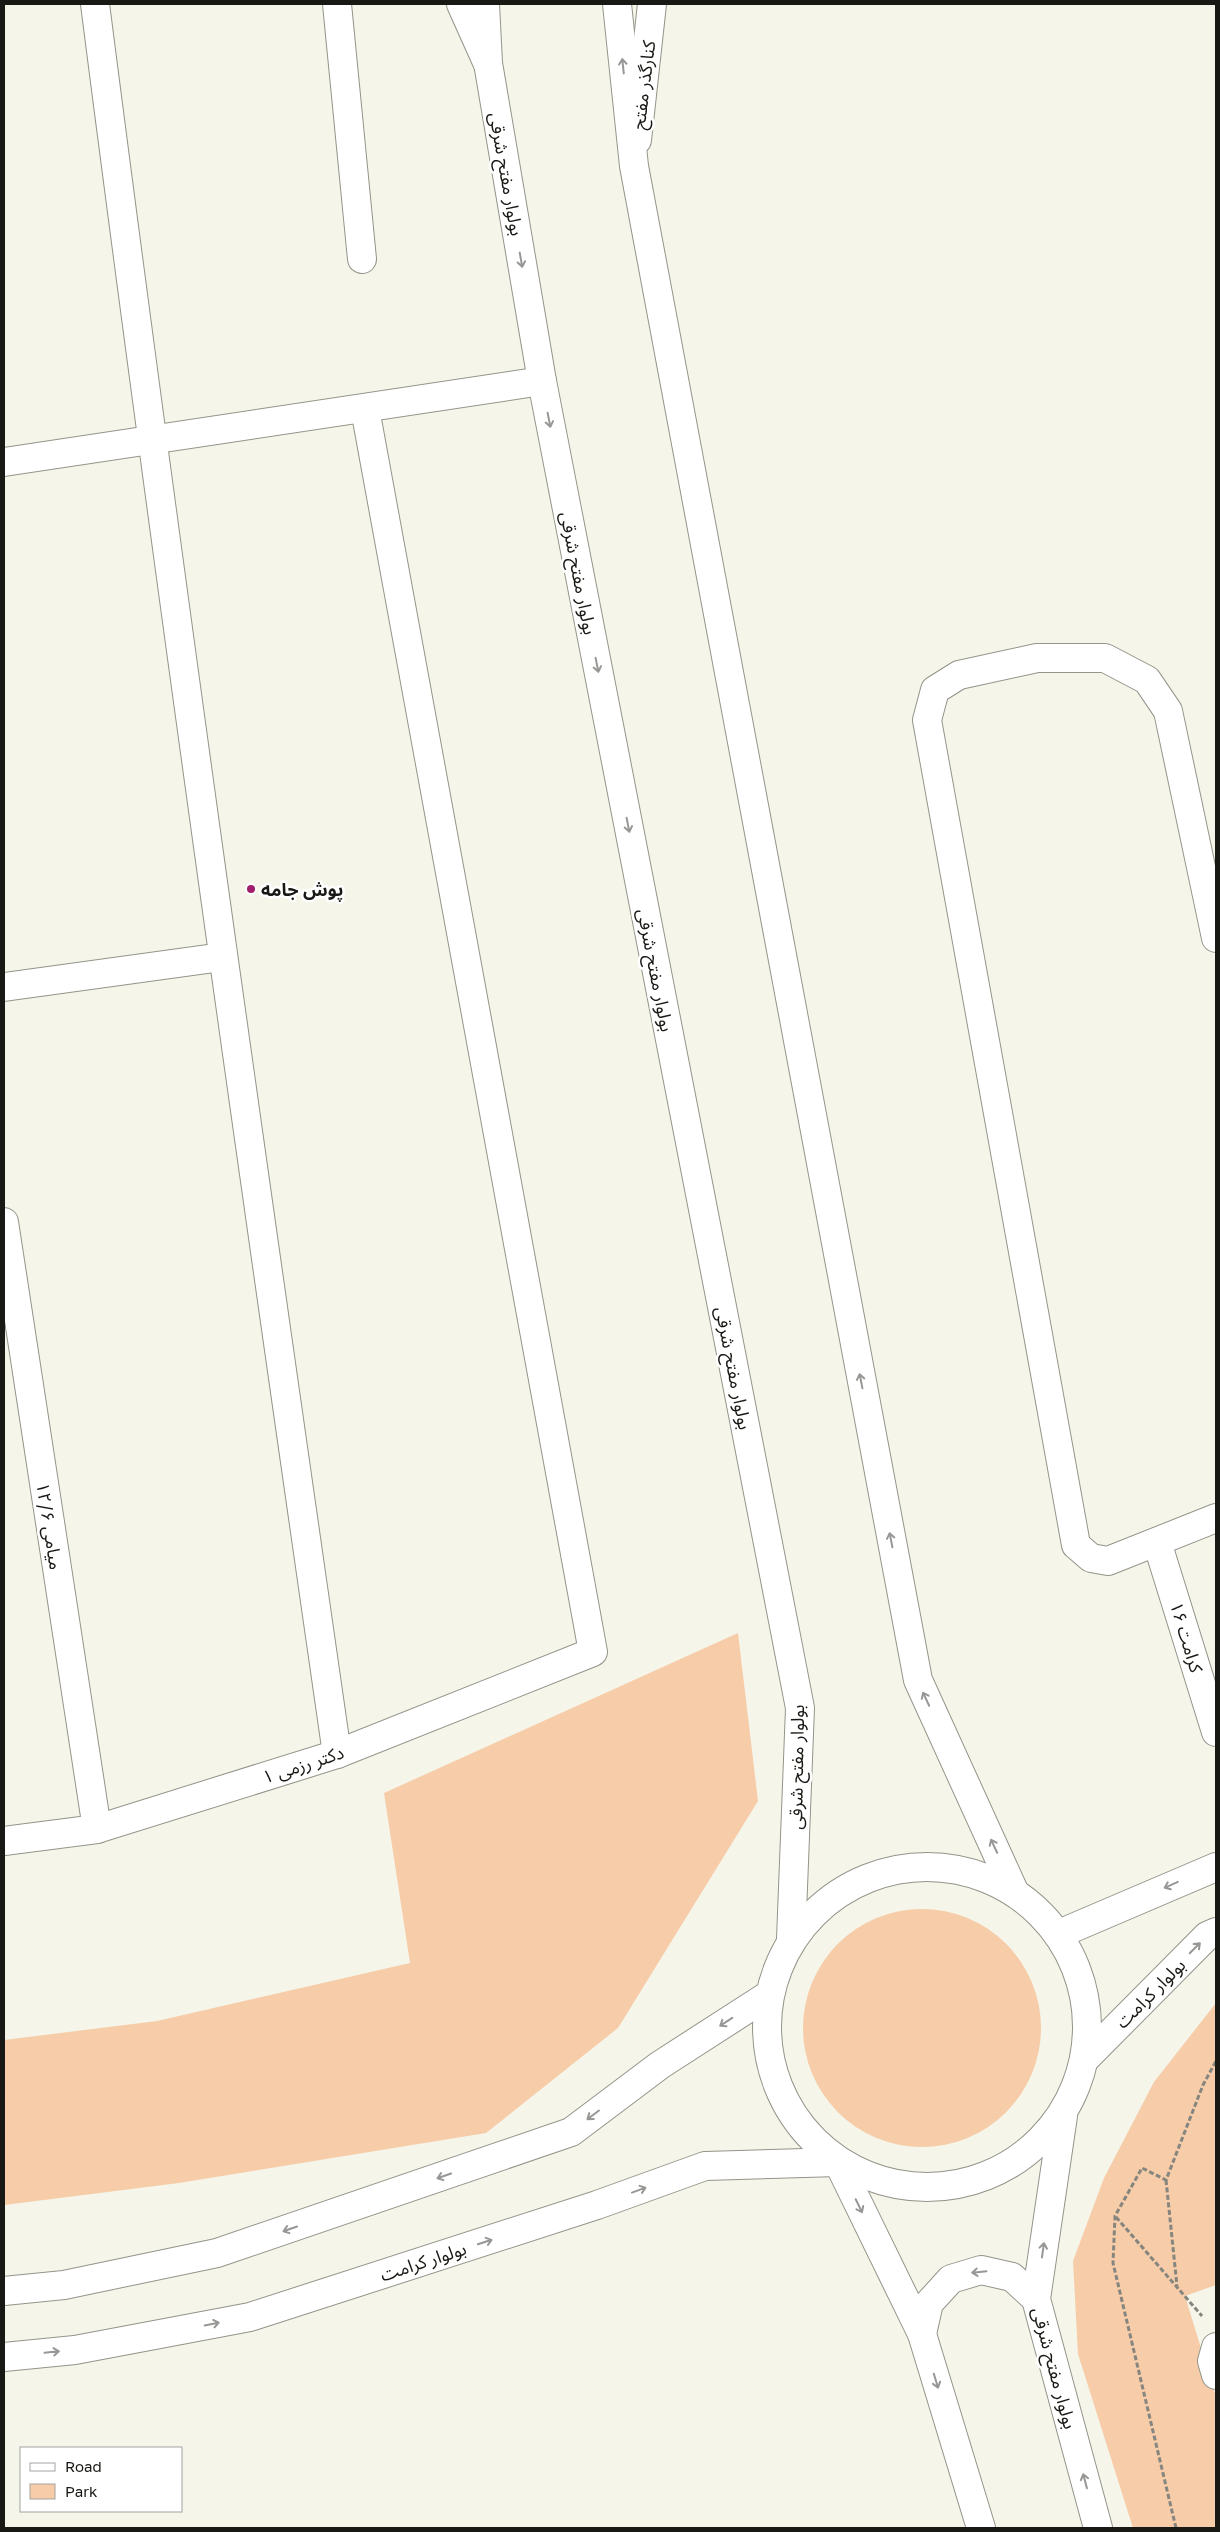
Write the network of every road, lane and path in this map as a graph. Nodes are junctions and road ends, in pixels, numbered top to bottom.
1 (95, 4) edge
2 (337, 4) edge
3 (461, 4) edge
4 (486, 4) edge
5 (617, 4) edge
6 (652, 4) edge
7 (488, 63) junction
8 (634, 166) junction
9 (362, 259) dead end
10 (542, 382) junction
11 (365, 409) junction
12 (152, 441) junction
13 (4, 462) edge
14 (1216, 938) edge
15 (222, 957) junction
16 (4, 987) edge
17 (4, 1222) edge
18 (1216, 1518) edge
19 (1157, 1542) junction
20 (1216, 1732) edge
21 (337, 1754) junction
22 (97, 1829) junction
23 (4, 1841) edge
24 (1216, 1867) edge
25 (1014, 1890) junction
26 (1216, 1932) edge
27 (1059, 1934) junction
28 (790, 1938) junction
29 (767, 1996) junction
30 (1087, 2057) junction
31 (1216, 2061) edge
32 (1063, 2116) junction
33 (838, 2162) junction
34 (1166, 2180) junction
35 (1115, 2216) junction
36 (1177, 2287) junction
37 (4, 2291) edge
38 (1036, 2299) junction
39 (1203, 2317) dead end
40 (922, 2334) junction
41 (1216, 2348) edge
42 (4, 2357) edge
43 (1216, 2375) edge
44 (981, 2528) edge
45 (1098, 2528) edge
46 (1176, 2528) edge

1 - 12 street
2 - 9 street
3 - 7 street
4 - 7 street, بولوار مفتح شرقی
8 -> 5 street
6 - 8 street, کنارگذر مفتح
7 -> 10 street, بولوار مفتح شرقی
25 -> 8 street
10 - 11 street
10 -> 28 street, بولوار مفتح شرقی
11 - 12 street
11 - 21 street, دکتر رزمی ۱
12 - 13 street
12 - 15 street
14 - 19 street
15 - 16 street
15 - 21 street
17 - 22 street, میامی ۱۲/۶
18 - 19 street
19 - 20 street, کرامت ۱۶
21 - 22 street, دکتر رزمی ۱
22 - 23 street, دکتر رزمی ۱
24 -> 27 street
25 - 27 street
25 - 28 street
30 -> 26 street, بولوار کرامت
27 - 30 street
28 - 29 street
29 - 33 street
29 -> 37 street
30 - 32 street
31 - 34 path
32 - 33 street
38 -> 32 street, بولوار مفتح شرقی
33 -> 40 street
42 -> 33 street, بولوار کرامت
34 - 35 path
34 - 36 path
35 - 36 path
35 - 46 path
36 - 39 path
38 -> 40 street
45 -> 38 street, بولوار مفتح شرقی
40 -> 44 street
41 - 43 street

